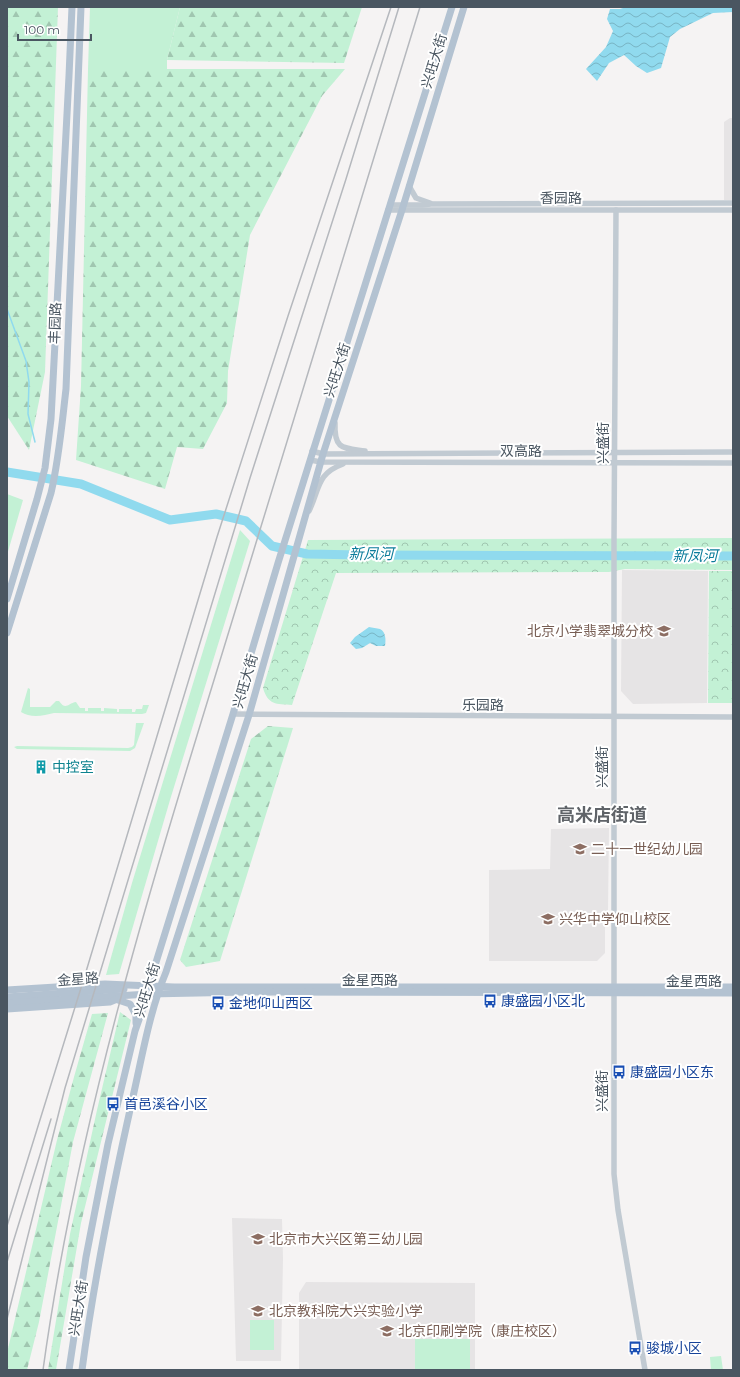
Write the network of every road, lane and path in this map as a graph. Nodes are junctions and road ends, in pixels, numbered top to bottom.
1 (72, 7) edge
2 (81, 7) edge
3 (452, 7) edge
4 (464, 7) edge
5 (409, 186) junction
6 (733, 203) edge
7 (430, 204) junction
8 (389, 207) junction
9 (402, 208) junction
10 (616, 210) junction
11 (733, 210) edge
12 (53, 387) junction
13 (66, 389) junction
14 (50, 419) junction
15 (335, 420) junction
16 (321, 425) junction
17 (61, 427) junction
18 (332, 427) junction
19 (312, 451) junction
20 (733, 452) edge
21 (615, 453) junction
22 (324, 454) junction
23 (385, 454) junction
24 (310, 460) junction
25 (321, 462) junction
26 (348, 463) junction
27 (733, 463) edge
28 (615, 464) junction
29 (305, 475) junction
30 (316, 478) junction
31 (304, 522) junction
32 (7, 599) edge
33 (7, 633) edge
34 (233, 714) junction
35 (249, 715) junction
36 (614, 718) junction
37 (733, 718) edge
38 (733, 987) edge
39 (7, 990) edge
40 (149, 990) junction
41 (159, 990) junction
42 (614, 990) junction
43 (733, 993) edge
44 (128, 995) junction
45 (97, 996) junction
46 (7, 997) edge
47 (116, 999) junction
48 (7, 1003) edge
49 (7, 1009) edge
50 (136, 1031) junction
51 (69, 1370) edge
52 (82, 1370) edge
53 (645, 1370) edge

1 - 12 main road, 丰园路
2 - 13 main road, 丰园路
3 - 8 main road, 兴旺大街
4 - 5 main road, 兴旺大街
5 - 7 street
5 - 9 main road, 兴旺大街
6 - 7 street, 香园路
7 - 9 street, 香园路
8 - 9 street, 香园路
8 - 16 main road, 兴旺大街
9 - 10 street, 香园路
9 - 15 main road, 兴旺大街
10 - 11 street, 香园路
10 - 21 street, 兴盛街
12 - 13 main road
12 - 14 main road, 丰园路
13 - 17 main road, 丰园路
14 - 17 main road
14 - 32 main road, 丰园路
15 - 18 main road, 兴旺大街
15 - 23 street
16 - 18 main road
16 - 19 main road, 兴旺大街
17 - 33 main road, 丰园路
18 - 22 main road, 兴旺大街
19 - 22 street, 双高路
19 - 24 main road, 兴旺大街
20 - 21 street, 双高路
21 - 23 street, 双高路
21 - 28 street, 兴盛街
22 - 23 street, 双高路
22 - 25 main road, 兴旺大街
24 - 25 street, 双高路
24 - 29 main road, 兴旺大街
25 - 26 street, 双高路
25 - 30 main road, 兴旺大街
26 - 28 street, 双高路
26 - 31 street
27 - 28 street, 双高路
28 - 36 street, 兴盛街
29 - 30 main road
29 - 34 main road, 兴旺大街
30 - 31 main road, 兴旺大街
31 - 35 main road, 兴旺大街
34 - 35 street, 乐园路
34 - 40 main road, 兴旺大街
35 - 36 street, 乐园路
35 - 41 main road, 兴旺大街
36 - 37 street, 乐园路
36 - 42 street, 兴盛街
38 - 42 main road, 金星西路
39 - 40 main road
40 - 41 main road, 金星西路
40 - 44 main road, 金星西路
40 - 46 main road, 金星路
40 - 50 main road, 兴旺大街
41 - 42 main road, 金星西路
41 - 52 main road, 兴旺大街
42 - 43 main road, 金星西路
42 - 53 street, 兴盛街
44 - 45 main road, 金星西路
44 - 47 main road
45 - 47 main road
45 - 48 main road, 金星西路
47 - 49 main road
47 - 50 main road
50 - 51 main road, 兴旺大街

